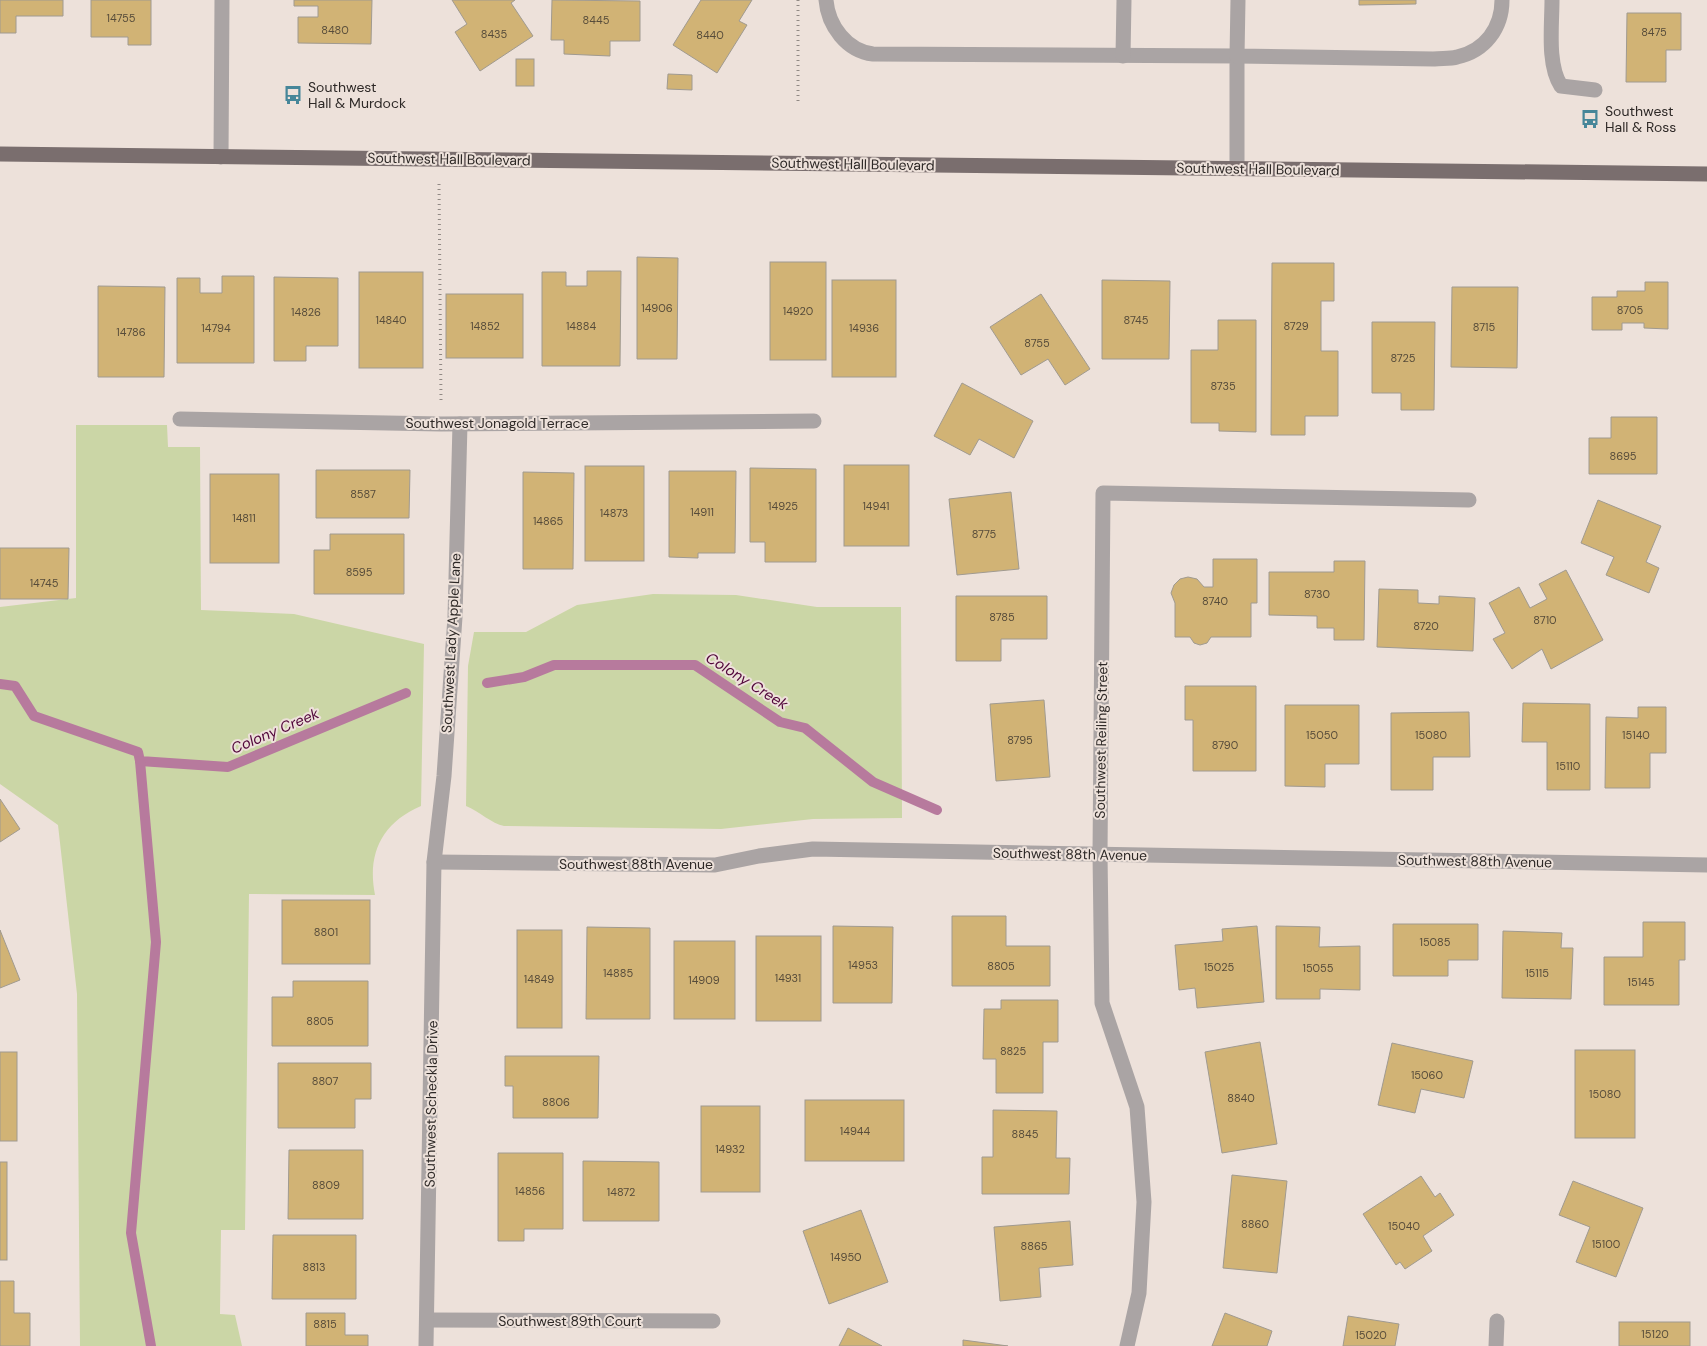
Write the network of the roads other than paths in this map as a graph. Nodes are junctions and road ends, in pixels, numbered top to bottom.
1 (222, 0) edge
2 (826, 0) edge
3 (1124, 0) edge
4 (1238, 0) edge
5 (1502, 0) edge
6 (1552, 0) edge
7 (1123, 56) junction
8 (1237, 56) junction
9 (1595, 90) dead end
10 (0, 154) edge
11 (221, 157) junction
12 (1237, 168) junction
13 (1707, 174) edge
14 (180, 420) dead end
15 (814, 421) dead end
16 (460, 424) junction
17 (1469, 500) dead end
18 (1100, 854) junction
19 (434, 862) junction
20 (1707, 865) edge
21 (427, 1320) junction
22 (714, 1321) dead end
23 (1497, 1321) dead end
24 (426, 1346) edge
25 (1127, 1346) edge
26 (1496, 1346) edge

1 - 11 street
2 - 7 street
3 - 7 street
4 - 8 street
5 - 8 street
6 - 9 street
7 - 8 street
8 - 12 street
10 - 11 main road, Southwest Hall Boulevard
11 - 12 main road, Southwest Hall Boulevard
12 - 13 main road, Southwest Hall Boulevard
14 - 16 street, Southwest Jonagold Terrace
15 - 16 street, Southwest Jonagold Terrace
16 - 19 street, Southwest Lady Apple Lane
17 - 18 street, Southwest Reiling Street
18 - 19 street, Southwest 88th Avenue
18 - 20 street, Southwest 88th Avenue
18 - 25 street, Southwest Reiling Street
19 - 21 street, Southwest Scheckla Drive
21 - 22 street, Southwest 89th Court
21 - 24 street, Southwest Scheckla Drive
23 - 26 street

